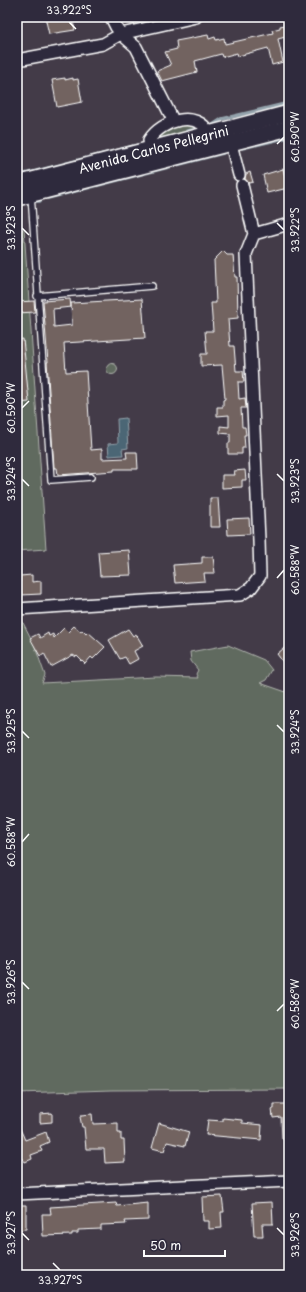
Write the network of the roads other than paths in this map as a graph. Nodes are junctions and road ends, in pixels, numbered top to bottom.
1 (111, 17) edge
2 (196, 17) edge
3 (121, 34) junction
4 (17, 60) edge
5 (289, 113) edge
6 (173, 120) junction
7 (289, 128) edge
8 (210, 134) junction
9 (229, 136) junction
10 (151, 157) junction
11 (23, 189) edge
12 (289, 224) edge
13 (254, 234) junction
14 (152, 286) dead end
15 (37, 296) junction
16 (91, 478) dead end
17 (17, 609) edge
18 (289, 1181) edge
19 (17, 1194) edge

1 - 3 street
2 - 3 street
3 - 4 street
3 - 6 street
5 - 9 main road, Avenida Carlos Pellegrini
6 - 8 street
6 - 10 street
7 - 9 main road, Avenida Carlos Pellegrini
8 - 9 main road, Avenida Carlos Pellegrini
8 - 10 main road, Avenida Carlos Pellegrini
9 - 10 main road, Avenida Carlos Pellegrini
9 - 13 street
10 - 11 main road, Avenida Carlos Pellegrini
11 - 15 lane
12 - 13 street
13 - 17 street
14 - 15 lane
15 - 16 lane
18 - 19 street

